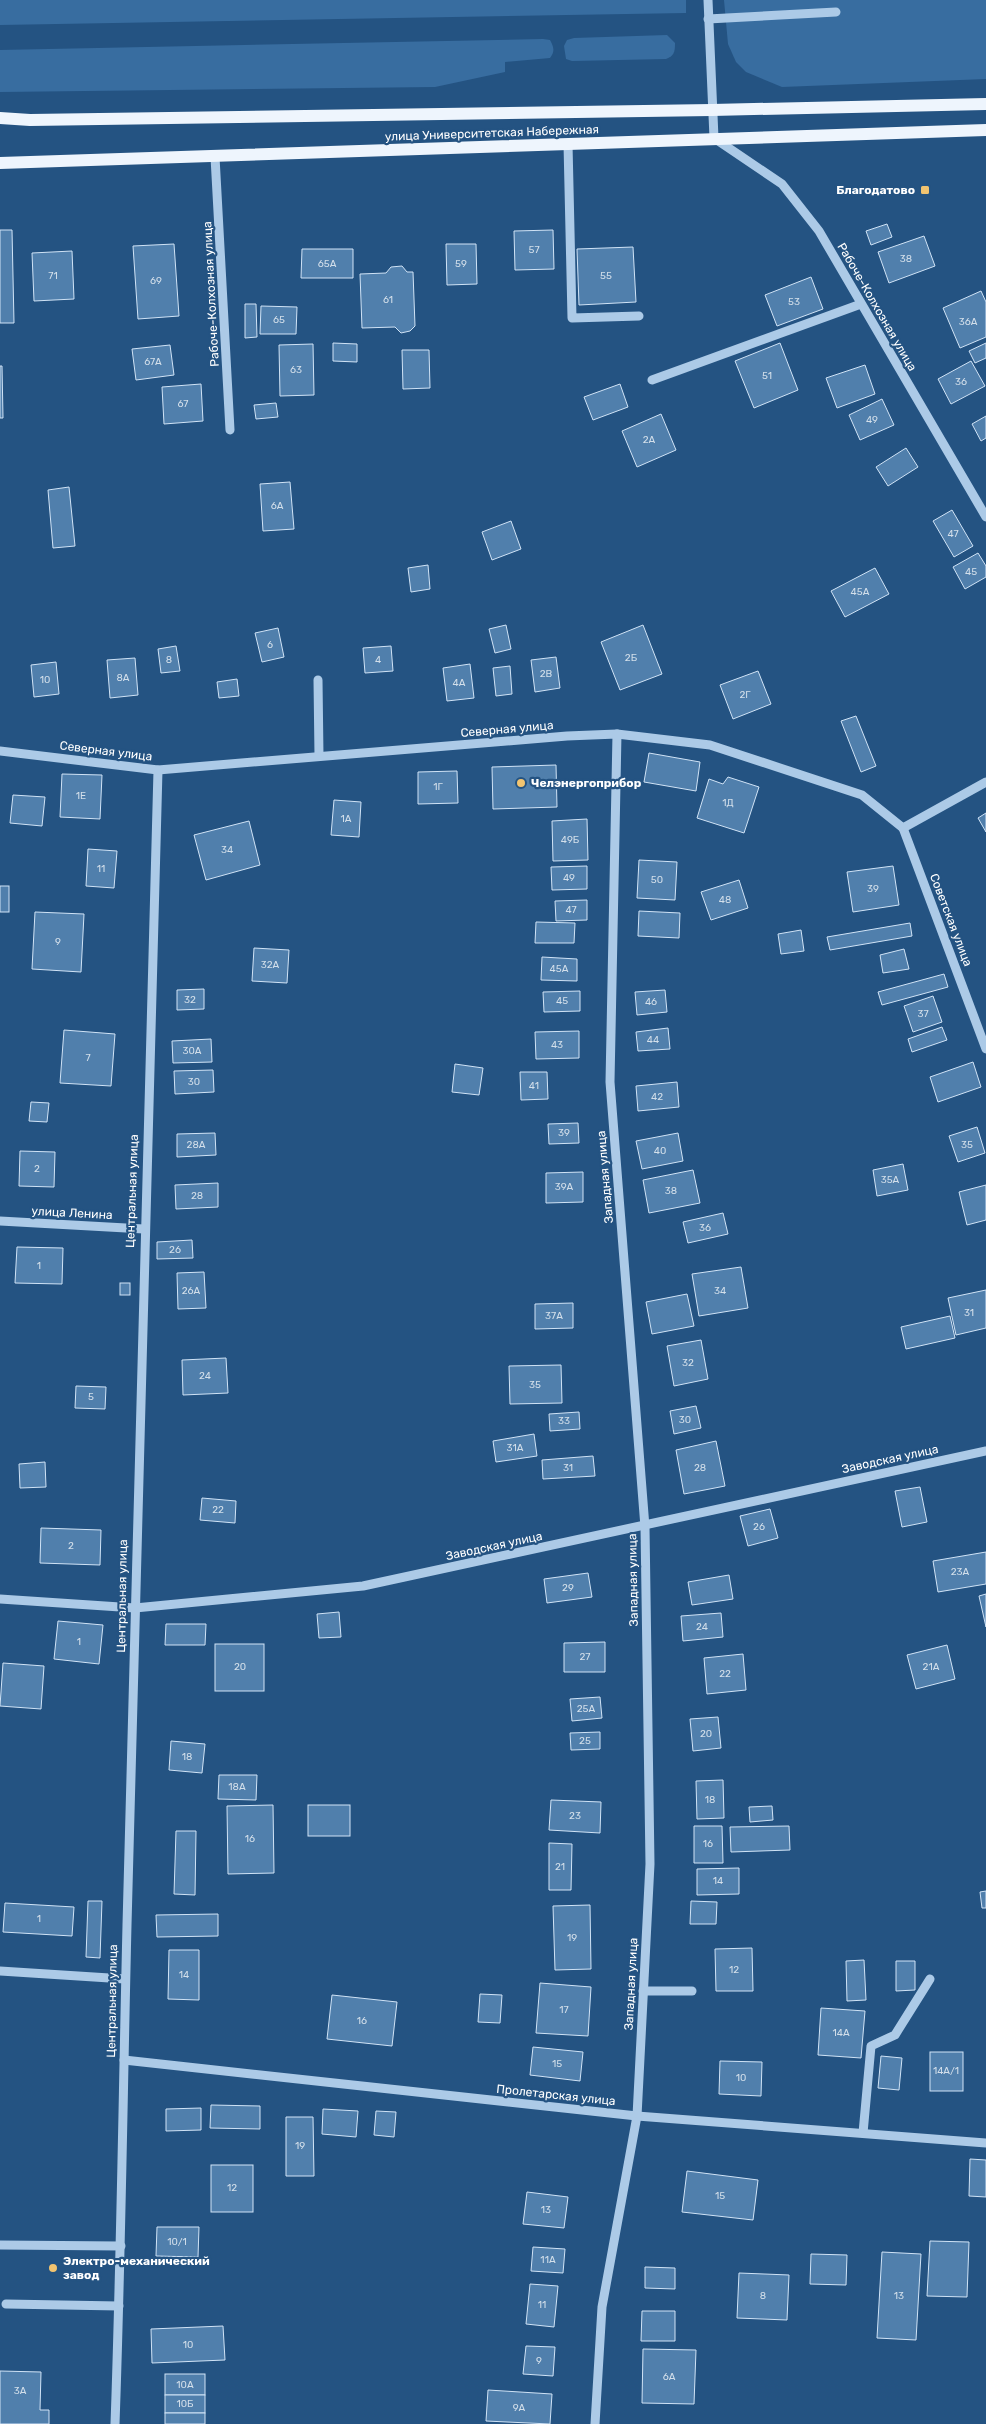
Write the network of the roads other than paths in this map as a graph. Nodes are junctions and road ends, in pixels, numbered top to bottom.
1 (707, 1) edge
2 (836, 12) dead end
3 (708, 19) junction
4 (986, 104) edge
5 (712, 110) junction
6 (0, 118) edge
7 (986, 130) edge
8 (714, 138) junction
9 (568, 144) junction
10 (215, 157) junction
11 (0, 163) edge
12 (861, 304) junction
13 (639, 316) dead end
14 (652, 380) dead end
15 (230, 430) dead end
16 (986, 517) edge
17 (318, 680) dead end
18 (617, 734) junction
19 (0, 750) edge
20 (319, 756) junction
21 (158, 770) junction
22 (986, 782) edge
23 (903, 828) junction
24 (986, 1049) edge
25 (0, 1221) edge
26 (144, 1229) junction
27 (986, 1451) edge
28 (645, 1527) junction
29 (0, 1600) edge
30 (135, 1608) junction
31 (0, 1971) edge
32 (125, 1979) junction
33 (930, 1979) dead end
34 (643, 1991) junction
35 (692, 1991) dead end
36 (124, 2060) junction
37 (637, 2116) junction
38 (863, 2133) junction
39 (986, 2142) edge
40 (0, 2245) edge
41 (122, 2246) junction
42 (6, 2304) dead end
43 (119, 2306) junction
44 (115, 2424) edge
45 (595, 2424) edge

1 - 3 street
2 - 3 street
3 - 5 street
4 - 5 main road, улица Университетская Набережная
5 - 6 main road, улица Университетская Набережная
5 - 8 street
7 - 8 main road, улица Университетская Набережная
8 - 9 main road, улица Университетская Набережная
8 - 12 street, Рабоче-Колхозная улица
9 - 10 main road, улица Университетская Набережная
9 - 13 street
10 - 11 main road, улица Университетская Набережная
10 - 15 street, Рабоче-Колхозная улица
12 - 14 street
12 - 16 street, Рабоче-Колхозная улица
17 - 20 street
18 - 20 street, Северная улица
18 - 23 street, Северная улица
18 - 28 street, Западная улица
19 - 21 street, Северная улица
20 - 21 street, Северная улица
21 - 26 street, Центральная улица
22 - 23 street
23 - 24 street, Советская улица
25 - 26 street, улица Ленина
26 - 30 street, Центральная улица
27 - 28 street, Заводская улица
28 - 30 street, Заводская улица
28 - 34 street, Западная улица
29 - 30 street, Заводская улица
30 - 32 street, Центральная улица
31 - 32 street
32 - 36 street, Центральная улица
33 - 38 street
34 - 35 street
34 - 37 street, Западная улица
36 - 37 street, Пролетарская улица
36 - 41 street, Центральная улица
37 - 38 street, Пролетарская улица
37 - 45 street, Западная улица
38 - 39 street, Пролетарская улица
40 - 41 street
41 - 43 street, Центральная улица
42 - 43 street
43 - 44 street, Центральная улица

